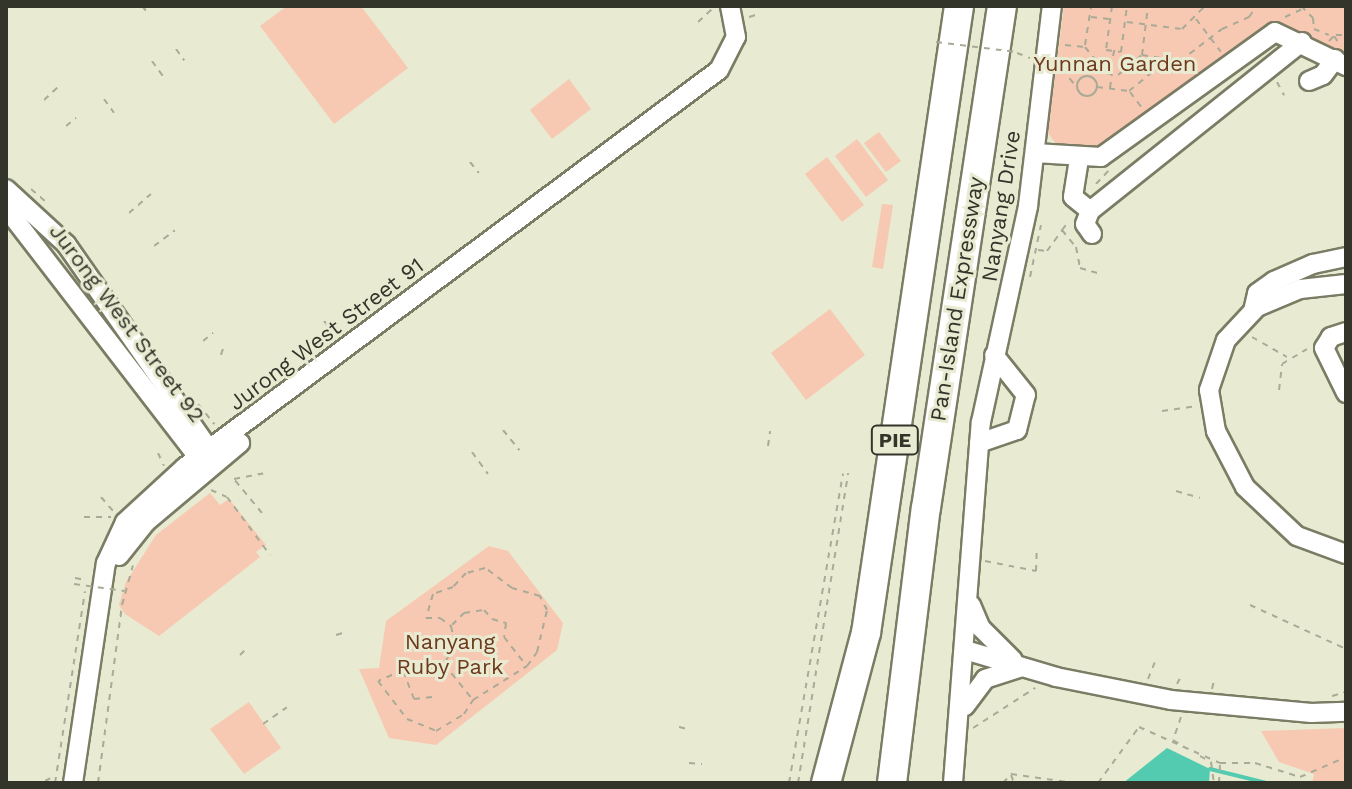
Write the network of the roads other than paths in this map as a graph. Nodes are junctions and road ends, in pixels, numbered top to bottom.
1 (960, 6) edge
2 (1002, 6) edge
3 (1052, 6) edge
4 (737, 10) edge
5 (1302, 42) junction
6 (1340, 62) edge
7 (1309, 81) dead end
8 (1035, 153) junction
9 (1079, 159) junction
10 (6, 189) edge
11 (6, 208) edge
12 (1090, 211) junction
13 (1092, 234) dead end
14 (66, 244) junction
15 (1346, 257) edge
16 (49, 258) junction
17 (1346, 284) edge
18 (1253, 320) junction
19 (1346, 332) edge
20 (994, 355) junction
21 (1346, 393) edge
22 (979, 443) junction
23 (209, 460) junction
24 (1346, 554) edge
25 (969, 599) junction
26 (866, 633) junction
27 (965, 650) junction
28 (1023, 676) junction
29 (905, 687) junction
30 (1346, 703) edge
31 (1346, 712) edge
32 (1311, 713) junction
33 (968, 715) junction
34 (64, 779) edge
35 (83, 783) edge
36 (826, 783) edge
37 (846, 783) edge
38 (892, 783) edge
39 (908, 783) edge
40 (953, 783) edge

1 - 26 highway, Pan-Island Expressway / PIE
2 - 29 highway, Pan-Island Expressway / PIE
3 - 8 street, Nanyang Drive
4 - 23 street, Jurong West Street 91
5 - 6 street
5 - 9 street
5 - 12 street
6 - 7 street
8 - 9 street
8 - 20 street, Nanyang Drive
9 - 12 street
10 - 14 street, Jurong West Street 92
11 - 16 street, Jurong West Street 92
12 - 13 street
14 - 16 street
14 - 23 street, Jurong West Street 92
15 - 18 street
16 - 23 street, Jurong West Street 92
17 - 18 street
18 - 24 street
19 - 21 street
20 - 22 street, Nanyang Drive
20 - 22 street
22 - 25 street, Nanyang Drive
23 - 34 street, Jurong West Street 91
23 - 35 street, Jurong West Street 91
25 - 27 street, Nanyang Drive
25 - 28 street
26 - 36 highway
26 - 37 highway, Pan-Island Expressway / PIE
27 - 28 street
27 - 33 street, Nanyang Drive
28 - 32 street
28 - 33 street
29 - 38 highway, Pan-Island Expressway / PIE
29 - 39 highway
30 - 32 street
31 - 32 street
33 - 40 street, Nanyang Drive

